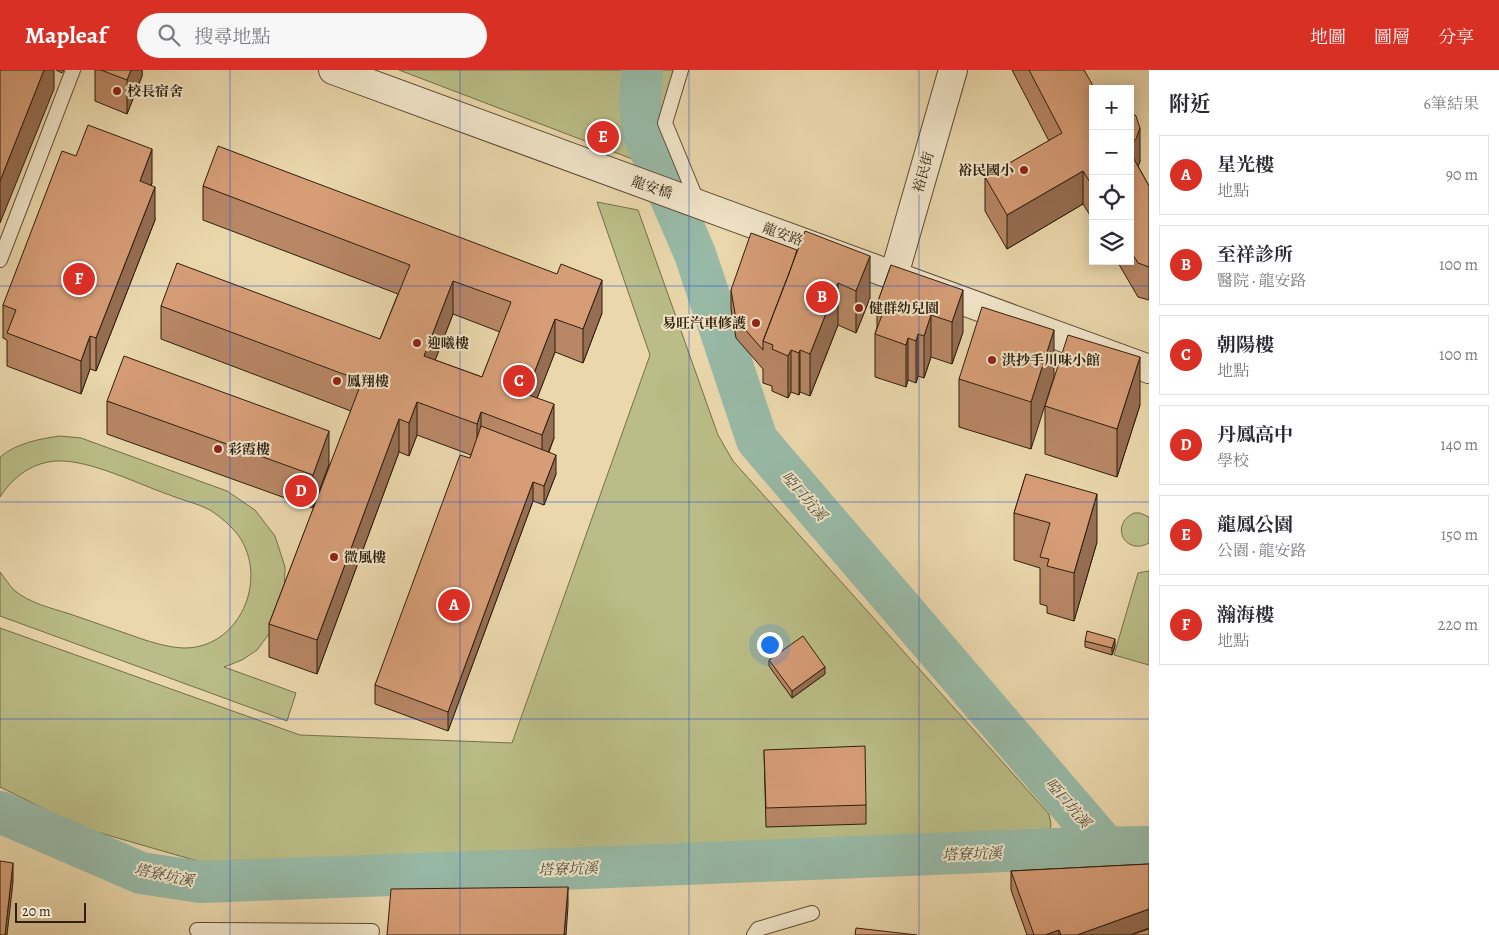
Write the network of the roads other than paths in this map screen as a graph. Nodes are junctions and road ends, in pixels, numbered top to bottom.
1 (73, 70) edge
2 (333, 70) edge
3 (680, 70) edge
4 (953, 70) edge
5 (698, 203) junction
6 (0, 260) edge
7 (894, 275) junction
8 (1149, 369) edge
9 (812, 913) dead end
10 (197, 930) dead end
11 (372, 935) edge
12 (754, 935) edge

1 - 6 lane
2 - 5 street, 龍安橋
3 - 5 lane
4 - 7 street, 裕民街
5 - 7 street, 龍安路
7 - 8 street, 龍安路
9 - 12 lane
10 - 11 lane

